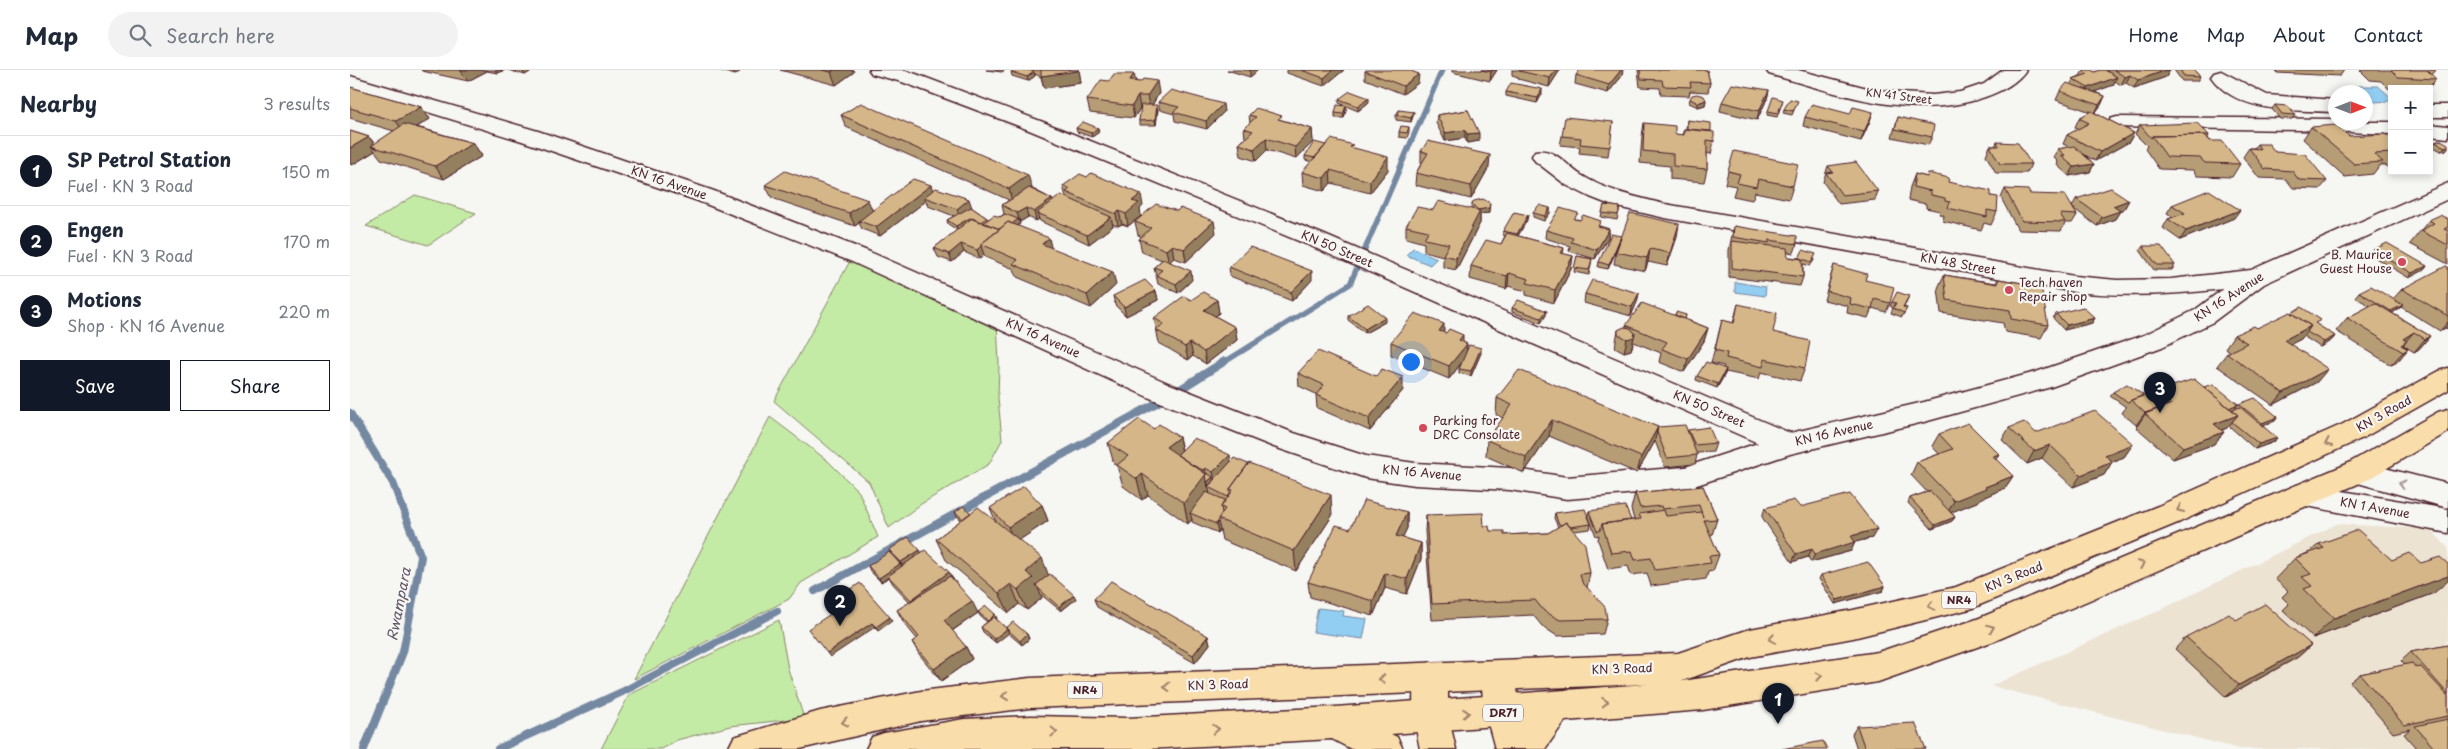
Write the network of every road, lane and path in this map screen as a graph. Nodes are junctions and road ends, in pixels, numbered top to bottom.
1 (879, 70) edge
2 (1776, 70) edge
3 (2016, 70) edge
4 (2220, 77) dead end
5 (350, 82) edge
6 (2328, 106) edge
7 (2373, 109) edge
8 (2388, 110) edge
9 (2433, 111) edge
10 (2448, 111) edge
11 (2116, 123) edge
12 (2388, 128) edge
13 (2433, 130) edge
14 (2448, 132) edge
15 (1543, 156) dead end
16 (2448, 190) edge
17 (2255, 278) junction
18 (2448, 378) edge
19 (2448, 419) edge
20 (1788, 444) junction
21 (2357, 472) junction
22 (2301, 495) junction
23 (2448, 496) edge
24 (2448, 521) edge
25 (1499, 676) junction
26 (1431, 677) junction
27 (1557, 706) junction
28 (1502, 710) junction
29 (1431, 715) junction
30 (1335, 723) junction
31 (746, 749) edge
32 (884, 749) edge
33 (1385, 749) edge
34 (1438, 749) edge
35 (1513, 749) edge
36 (1524, 749) edge

1 - 20 street, KN 50 Street
2 - 3 street, KN 41 Street
4 - 6 street
5 - 20 street, KN 16 Avenue
7 - 8 street
9 - 10 street
11 - 12 street
13 - 14 street
15 - 17 street, KN 48 Street
16 - 17 street, KN 16 Avenue
17 - 20 street, KN 16 Avenue
18 -> 25 main road, KN 3 Road / NR4
19 - 21 main road
21 - 22 main road
23 -> 21 street
22 - 24 street, KN 1 Avenue
27 -> 22 main road
25 - 26 main road, KN 3 Road / NR4
25 - 28 main road, DR71
26 - 29 main road
26 -> 31 main road, KN 3 Road / NR4
27 - 28 main road
27 - 36 main road
29 -> 28 main road
28 - 35 main road, DR71
29 - 30 main road
29 - 34 main road
32 -> 30 main road
30 - 33 main road

